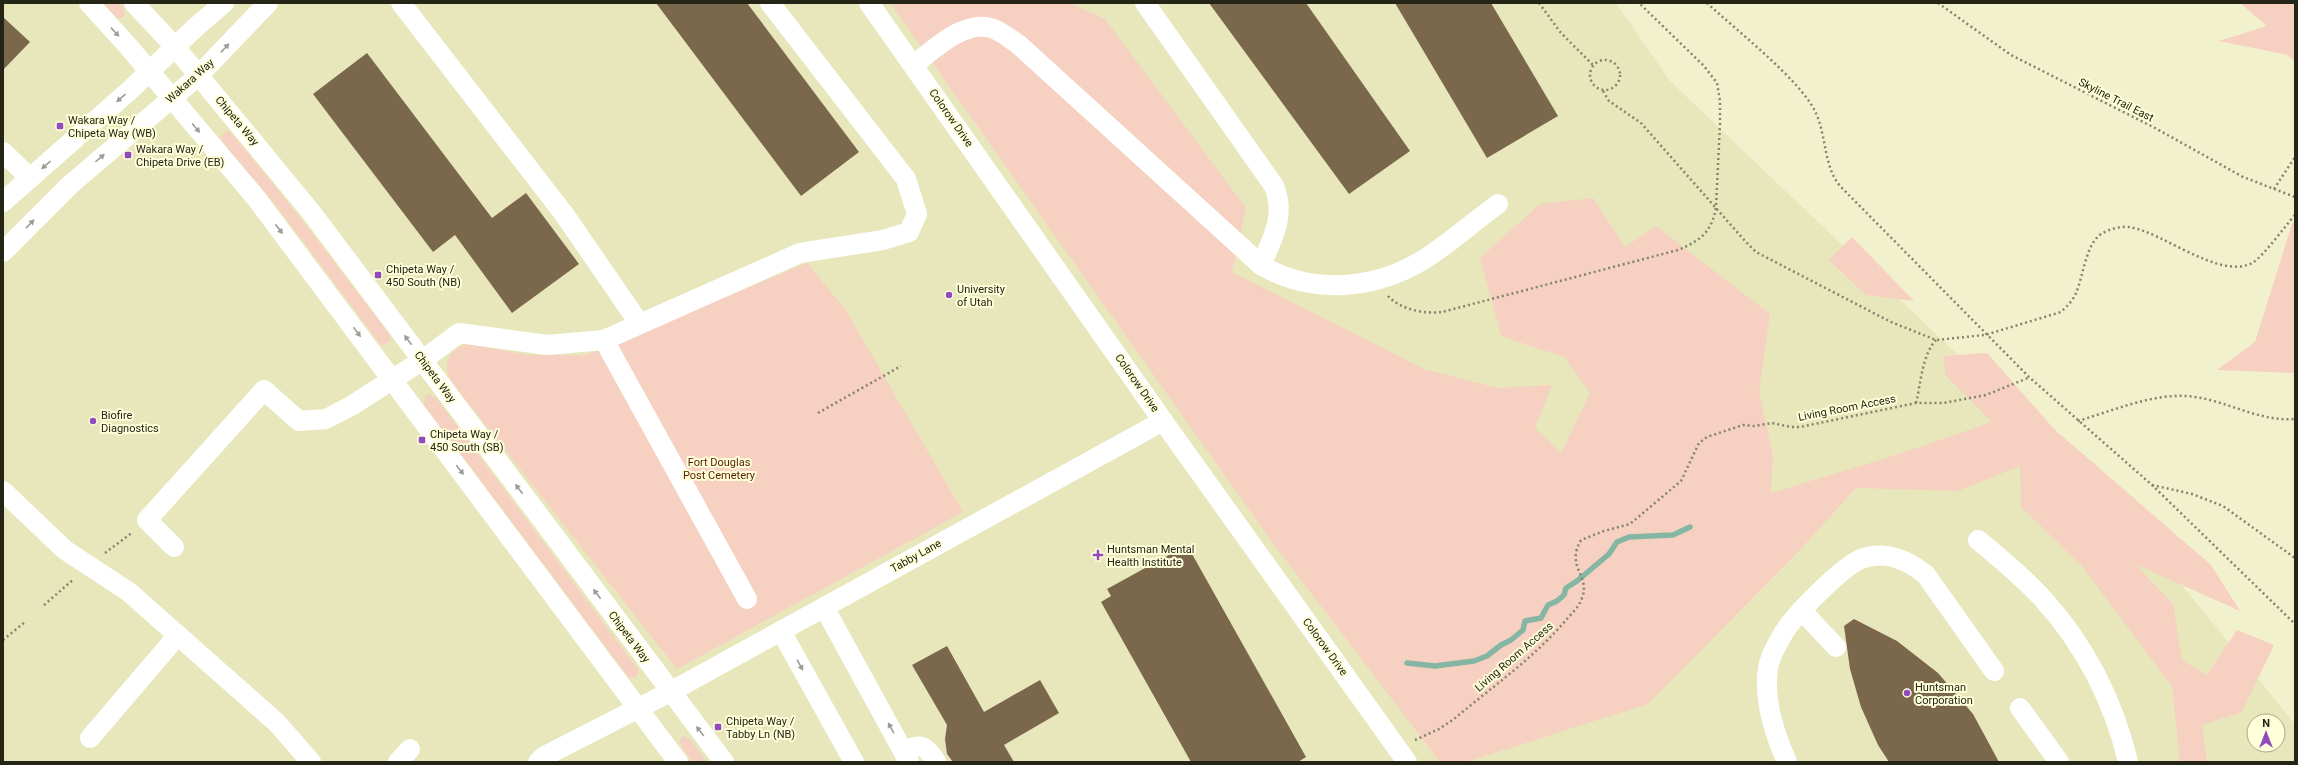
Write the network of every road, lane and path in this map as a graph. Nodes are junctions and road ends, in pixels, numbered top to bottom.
1 (89, 3) edge
2 (134, 3) edge
3 (224, 3) edge
4 (268, 3) edge
5 (401, 3) edge
6 (770, 3) edge
7 (869, 3) edge
8 (1145, 3) edge
9 (1539, 3) edge
10 (1639, 3) edge
11 (1707, 3) edge
12 (1938, 3) edge
13 (175, 47) junction
14 (913, 65) junction
15 (1593, 65) junction
16 (150, 72) junction
17 (198, 76) junction
18 (1603, 91) junction
19 (172, 98) junction
20 (3, 152) edge
21 (2295, 157) edge
22 (30, 178) junction
23 (2274, 189) junction
24 (2295, 197) edge
25 (3, 202) edge
26 (1498, 204) dead end
27 (1716, 207) junction
28 (2295, 216) edge
29 (3, 252) edge
30 (1262, 265) junction
31 (1373, 282) junction
32 (639, 323) junction
33 (1985, 334) junction
34 (604, 340) junction
35 (1936, 340) junction
36 (423, 360) junction
37 (901, 366) dead end
38 (2029, 378) junction
39 (393, 380) junction
40 (1916, 403) junction
41 (818, 413) dead end
42 (2295, 419) edge
43 (1163, 421) junction
44 (2078, 421) junction
45 (2152, 484) junction
46 (3, 491) edge
47 (147, 520) junction
48 (1978, 540) dead end
49 (174, 547) dead end
50 (100, 557) dead end
51 (2295, 558) edge
52 (78, 575) dead end
53 (748, 599) dead end
54 (44, 605) dead end
55 (824, 607) junction
56 (1802, 611) junction
57 (25, 622) dead end
58 (2295, 624) edge
59 (781, 631) junction
60 (178, 636) junction
61 (3, 640) edge
62 (1836, 647) dead end
63 (1994, 671) dead end
64 (670, 692) junction
65 (638, 708) junction
66 (2020, 708) dead end
67 (90, 738) dead end
68 (1403, 756) edge
69 (907, 757) edge
70 (306, 761) edge
71 (538, 762) edge
72 (678, 762) edge
73 (724, 762) edge
74 (854, 762) edge
75 (936, 762) edge
76 (1787, 762) edge
77 (2059, 762) edge
78 (2128, 762) edge

1 -> 16 street
2 - 13 street, Chipeta Way
3 - 13 street
17 -> 4 street, Wakara Way
5 - 32 street
6 - 32 street
7 - 14 street, Colorow Drive
8 - 30 street
9 - 15 path
10 - 27 path
11 - 33 path
12 - 23 path, Skyline Trail East
13 - 16 street
13 - 17 street, Chipeta Way
14 - 30 street
14 - 43 street, Colorow Drive
15 - 18 path
15 - 18 path
16 - 19 street
16 -> 22 street
17 - 19 street, Wakara Way
36 -> 17 street, Chipeta Way
18 - 27 path
29 -> 19 street, Wakara Way
19 -> 39 street
20 - 22 street
21 - 23 path
22 - 25 street
23 - 24 path, Skyline Trail East
26 - 31 street
27 - 31 path
27 - 35 path
28 - 33 path
30 - 31 street
32 - 34 street
33 - 35 path
33 - 38 path
34 - 36 street
34 - 53 street
35 - 40 path
36 - 39 street
64 -> 36 street, Chipeta Way
37 - 41 path
38 - 40 path, Living Room Access
38 - 44 path
39 - 47 street
39 -> 65 street
40 - 68 path, Living Room Access
42 - 44 path
43 - 55 street, Tabby Lane
43 - 68 street, Colorow Drive
44 - 45 path
45 - 51 path
45 - 58 path
46 - 60 street
47 - 49 street
47 - 50 path
48 - 78 street
52 - 54 path
55 - 59 street, Tabby Lane
69 -> 55 street
56 - 62 street
56 - 63 street
56 - 76 street
57 - 61 path
59 - 64 street, Tabby Lane
59 -> 74 street
60 - 67 street
60 - 70 street
64 - 65 street, Tabby Lane
73 -> 64 street, Chipeta Way
65 - 71 street, Tabby Lane
65 - 72 street
66 - 77 street
69 - 75 street

